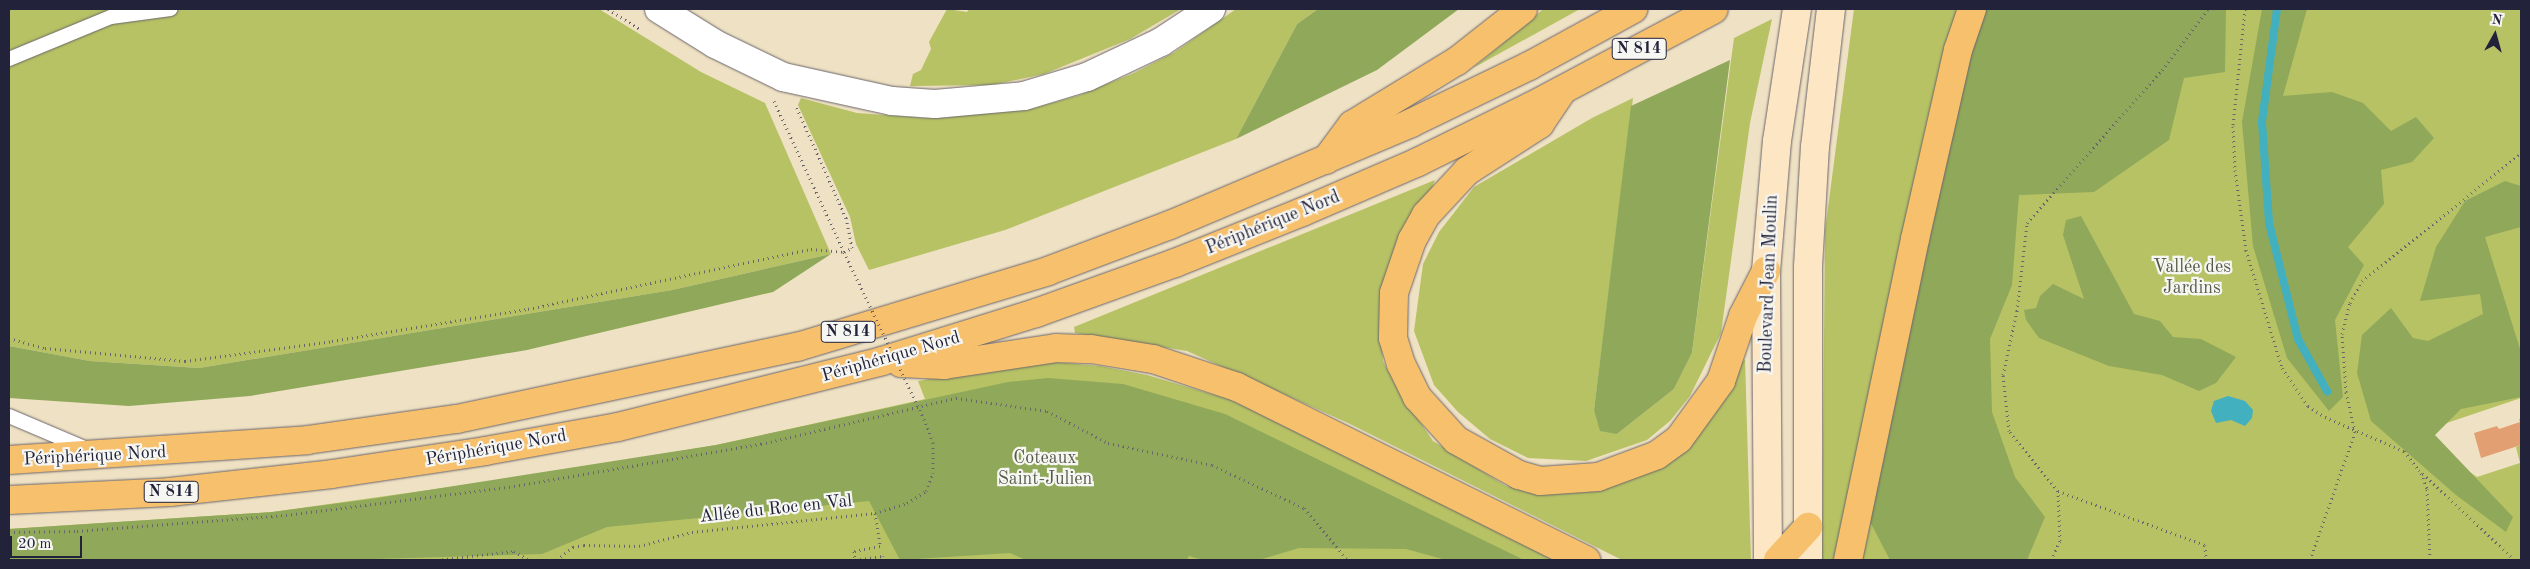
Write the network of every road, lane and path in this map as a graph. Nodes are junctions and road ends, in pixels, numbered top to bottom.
1 (170, 9) edge
2 (659, 9) edge
3 (1211, 9) edge
4 (1523, 9) edge
5 (1633, 9) edge
6 (1714, 9) edge
7 (1797, 9) edge
8 (1831, 9) edge
9 (1972, 9) edge
10 (2208, 9) edge
11 (2245, 9) edge
12 (9, 59) edge
13 (1564, 89) junction
14 (770, 99) dead end
15 (793, 100) dead end
16 (2521, 152) edge
17 (1326, 160) junction
18 (844, 252) junction
19 (1766, 270) junction
20 (9, 338) edge
21 (882, 361) junction
22 (9, 416) edge
23 (2355, 432) junction
24 (102, 456) junction
25 (9, 460) edge
26 (2420, 470) junction
27 (2058, 491) junction
28 (9, 500) edge
29 (874, 513) junction
30 (1808, 527) junction
31 (9, 532) edge
32 (437, 560) edge
33 (529, 560) edge
34 (557, 560) edge
35 (883, 560) edge
36 (992, 560) edge
37 (998, 560) edge
38 (1348, 560) edge
39 (1367, 560) edge
40 (1416, 560) edge
41 (1586, 560) edge
42 (1768, 560) edge
43 (1778, 560) edge
44 (1808, 560) edge
45 (1848, 560) edge
46 (2051, 560) edge
47 (2206, 560) edge
48 (2310, 560) edge
49 (2430, 560) edge
50 (2516, 560) edge

1 - 12 lane
2 - 3 street
4 - 17 highway
5 - 17 highway, Périphérique Nord / N 814
6 - 13 highway, Périphérique Nord / N 814
7 - 19 main road, Boulevard Jean Moulin
8 - 30 main road
9 - 45 highway
10 - 27 path
11 - 23 path
13 - 19 highway
13 - 21 highway, Périphérique Nord / N 814
14 - 18 path, Allée du Roc en Val
15 - 18 path
16 - 23 path
17 - 24 highway, Périphérique Nord / N 814
18 - 20 path
18 - 29 path, Allée du Roc en Val, bridge
19 - 42 main road, Boulevard Jean Moulin
21 - 28 highway, Périphérique Nord / N 814
21 - 41 highway
22 - 24 lane
23 - 26 path
23 - 48 path
24 - 25 highway, Périphérique Nord / N 814
26 - 49 path
26 - 50 path
27 - 46 path
27 - 47 path
29 - 34 path, Allée du Roc en Val
29 - 35 path
30 - 43 highway
30 - 44 main road
31 - 38 path
32 - 33 path
36 - 37 path
39 - 40 path

